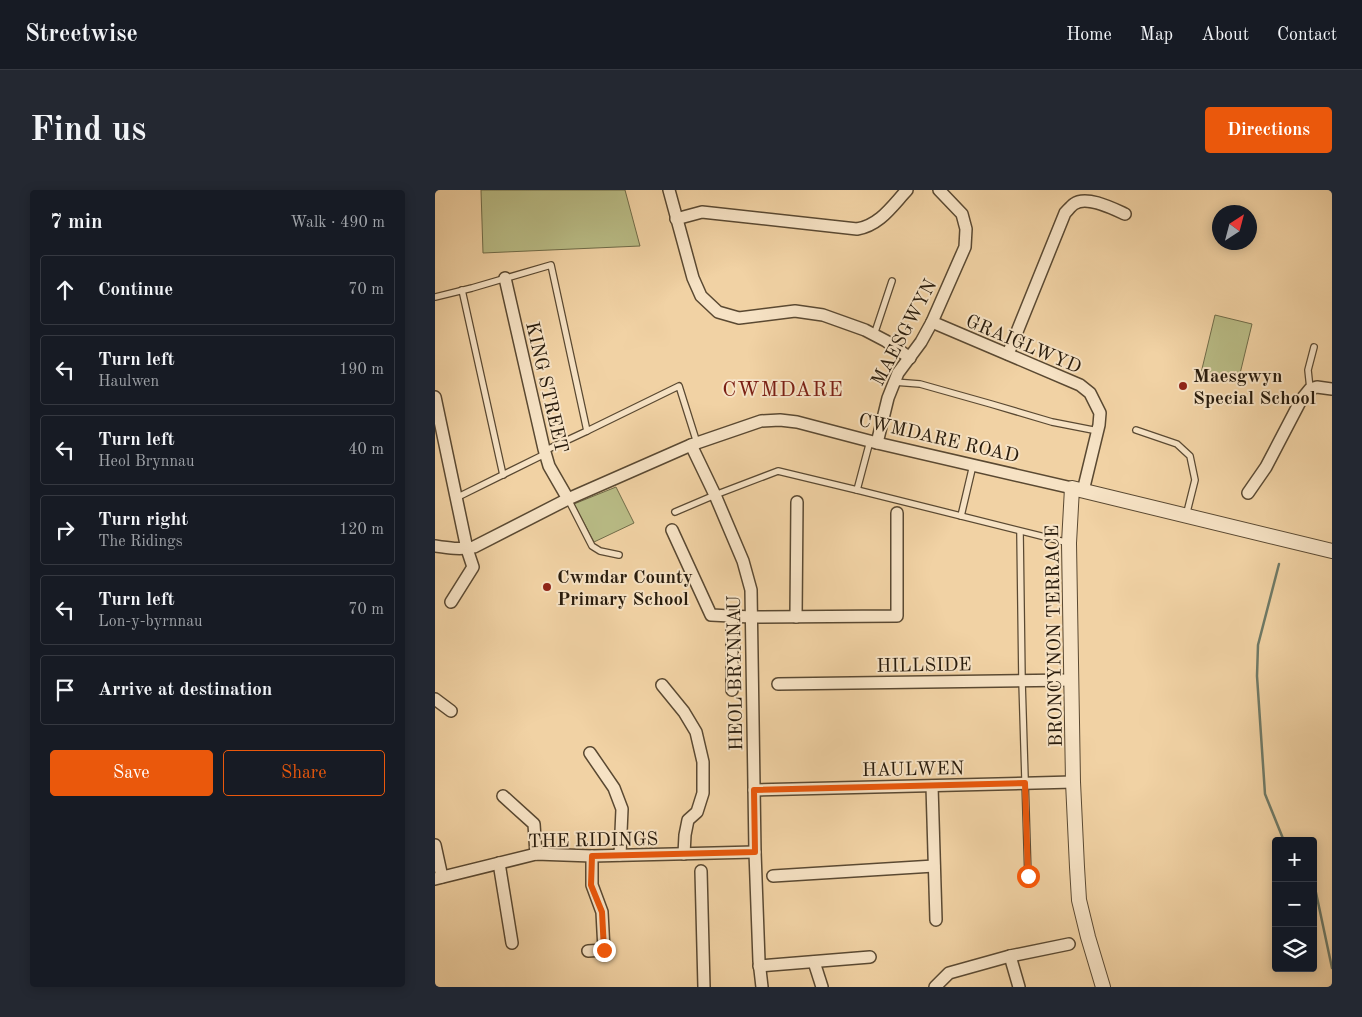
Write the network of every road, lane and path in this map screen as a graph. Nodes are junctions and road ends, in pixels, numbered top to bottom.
1 (669, 190) edge
2 (907, 190) edge
3 (939, 190) edge
4 (1125, 214) dead end
5 (677, 219) junction
6 (505, 278) junction
7 (892, 281) dead end
8 (463, 290) junction
9 (435, 296) edge
10 (932, 322) junction
11 (873, 335) junction
12 (1314, 347) dead end
13 (1008, 354) junction
14 (910, 358) junction
15 (894, 382) junction
16 (1310, 389) junction
17 (1332, 389) edge
18 (435, 397) edge
19 (436, 410) edge
20 (1135, 430) dead end
21 (587, 431) junction
22 (1098, 431) junction
23 (873, 442) junction
24 (694, 444) junction
25 (545, 452) junction
26 (973, 465) junction
27 (503, 475) junction
28 (857, 490) junction
29 (1077, 490) junction
30 (1248, 493) dead end
31 (715, 495) junction
32 (456, 498) junction
33 (567, 499) junction
34 (797, 502) dead end
35 (675, 512) dead end
36 (897, 513) dead end
37 (961, 516) junction
38 (1186, 516) junction
39 (672, 530) dead end
40 (1020, 532) junction
41 (1069, 543) junction
42 (435, 546) edge
43 (467, 549) junction
44 (1332, 551) edge
45 (619, 556) dead end
46 (451, 602) dead end
47 (733, 616) junction
48 (751, 617) junction
49 (795, 617) junction
50 (1072, 680) junction
51 (1022, 681) junction
52 (778, 684) dead end
53 (662, 685) dead end
54 (732, 690) dead end
55 (435, 699) edge
56 (451, 711) dead end
57 (591, 753) dead end
58 (1073, 782) junction
59 (1025, 783) junction
60 (932, 786) junction
61 (754, 790) junction
62 (503, 796) dead end
63 (435, 845) edge
64 (755, 852) junction
65 (536, 854) junction
66 (684, 854) junction
67 (620, 855) junction
68 (592, 856) junction
69 (499, 863) junction
70 (934, 866) junction
71 (701, 870) dead end
72 (773, 876) dead end
73 (1028, 876) dead end
74 (439, 878) edge
75 (936, 920) dead end
76 (512, 943) dead end
77 (1069, 944) dead end
78 (588, 951) dead end
79 (1010, 956) junction
80 (870, 957) dead end
81 (814, 962) junction
82 (759, 966) junction
83 (704, 987) edge
84 (762, 987) edge
85 (822, 987) edge
86 (935, 987) edge
87 (1019, 987) edge
88 (1103, 987) edge

1 - 5 street
2 - 5 street
3 - 10 street, MAESGWYN
4 - 13 street
5 - 11 street
6 - 8 lane
6 - 21 lane
6 - 25 street, KING STREET
7 - 11 lane
8 - 9 lane
8 - 27 lane
10 - 13 street, GRAIGLWYD
10 - 14 street, MAESGWYN
11 - 14 street
12 - 16 lane
13 - 22 street, GRAIGLWYD
14 - 15 street, MAESGWYN
15 - 22 lane
15 - 23 street, MAESGWYN
16 - 17 street
16 - 30 street
18 - 19 street
19 - 32 street
20 - 38 lane
21 - 24 lane
21 - 25 lane
22 - 29 street, GRAIGLWYD
23 - 24 street, CWMDARE ROAD
23 - 26 street, CWMDARE ROAD
23 - 28 lane
24 - 31 street, HEOL BRYNNAU
24 - 33 street, CWMDARE ROAD
25 - 27 lane
25 - 33 street, KING STREET
26 - 29 street, CWMDARE ROAD
26 - 37 lane
27 - 32 lane
28 - 31 lane
28 - 37 lane
29 - 38 street, CWMDARE ROAD
29 - 41 street, BRONCYNON TERRACE
31 - 35 lane
31 - 48 street, HEOL BRYNNAU
32 - 43 street
33 - 43 street, CWMDARE ROAD
33 - 45 lane
34 - 49 street
36 - 49 street
37 - 40 lane
38 - 44 street, CWMDARE ROAD
39 - 47 street
40 - 41 lane
40 - 51 lane
41 - 50 street, BRONCYNON TERRACE
42 - 43 street
43 - 46 street
47 - 48 street
47 - 54 street
48 - 49 street
48 - 61 street, HEOL BRYNNAU
50 - 51 street, HILLSIDE
50 - 58 street, BRONCYNON TERRACE
51 - 52 street, HILLSIDE
51 - 59 lane
53 - 66 street
55 - 56 street
57 - 67 street
58 - 59 street, HAULWEN
58 - 88 street, BRONCYNON TERRACE
59 - 60 street, HAULWEN
59 - 73 lane
60 - 61 street, HAULWEN
60 - 70 street
61 - 64 street, HEOL BRYNNAU
62 - 65 street
63 - 74 street
64 - 66 street, THE RIDINGS
64 - 82 street, HEOL BRYNNAU
65 - 68 street, THE RIDINGS
65 - 69 street, THE RIDINGS
66 - 67 street, THE RIDINGS
67 - 68 street, THE RIDINGS
68 - 78 street
69 - 74 street, THE RIDINGS
69 - 76 street
70 - 72 street
70 - 75 street
71 - 83 street
77 - 79 street
79 - 86 street
79 - 87 street
80 - 81 street
81 - 82 street
81 - 85 street
82 - 84 street, HEOL BRYNNAU

